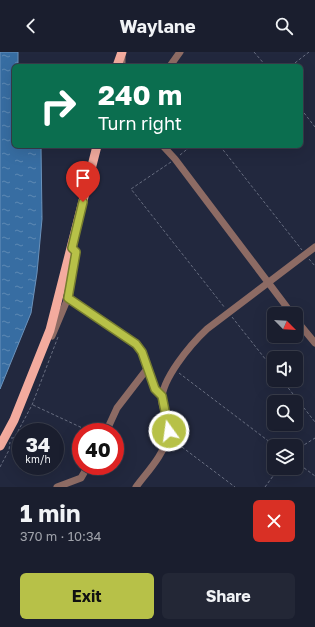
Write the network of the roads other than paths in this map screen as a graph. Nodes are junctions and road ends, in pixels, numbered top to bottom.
1 (122, 52) edge
2 (180, 52) edge
3 (118, 64) edge
4 (122, 64) edge
5 (171, 64) edge
6 (96, 148) edge
7 (101, 148) edge
8 (165, 148) edge
9 (94, 157) junction
10 (315, 246) edge
11 (72, 248) junction
12 (267, 283) junction
13 (68, 298) junction
14 (286, 307) edge
15 (303, 328) edge
16 (315, 343) edge
17 (42, 349) junction
18 (147, 369) junction
19 (162, 396) junction
20 (110, 423) edge
21 (0, 446) edge
22 (83, 475) edge
23 (57, 487) edge
24 (136, 487) edge

1 - 3 main road
1 - 4 street
2 - 5 street
6 - 9 main road
7 - 9 street
8 - 12 street
9 - 11 main road
10 - 12 street
11 - 13 street
11 - 17 main road
12 - 14 street
12 - 19 street
13 - 17 street
13 - 18 street
15 - 16 street
17 - 21 main road
18 - 19 street
18 - 20 street
19 - 24 street
22 - 23 street

